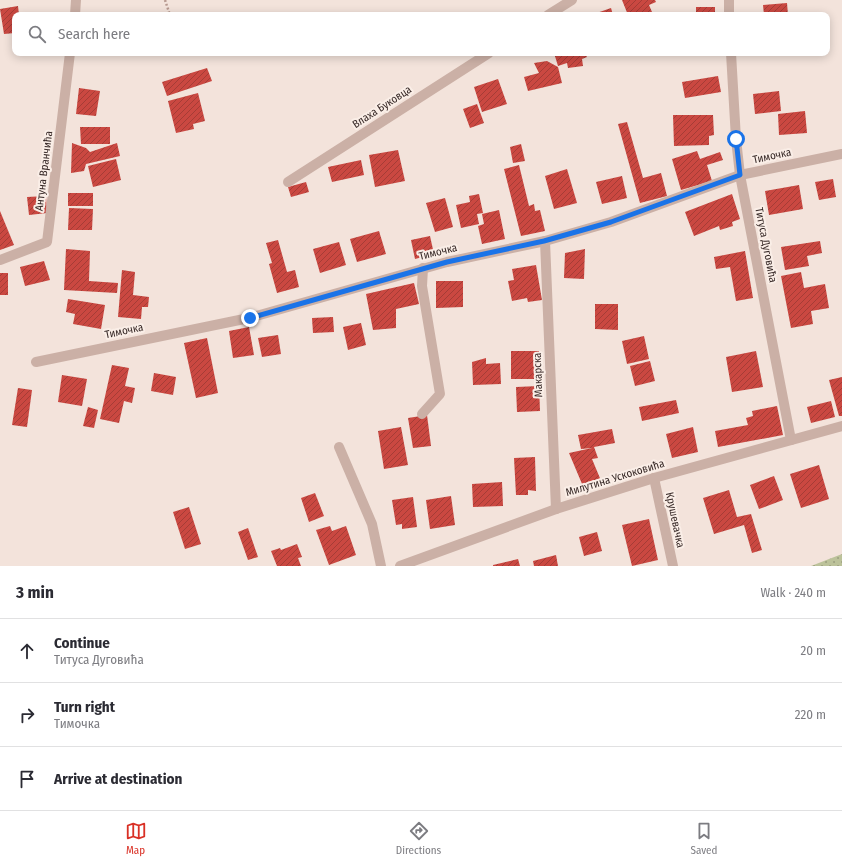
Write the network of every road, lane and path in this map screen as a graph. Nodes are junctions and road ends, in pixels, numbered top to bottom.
1 (76, 0) edge
2 (165, 0) edge
3 (572, 0) edge
4 (729, 0) edge
5 (75, 12) edge
6 (169, 12) edge
7 (553, 12) edge
8 (729, 12) edge
9 (70, 56) edge
10 (484, 56) edge
11 (731, 56) edge
12 (842, 154) edge
13 (740, 175) junction
14 (288, 182) dead end
15 (544, 241) junction
16 (0, 260) edge
17 (423, 268) junction
18 (36, 362) dead end
19 (422, 414) dead end
20 (842, 426) edge
21 (791, 440) junction
22 (339, 447) dead end
23 (654, 478) junction
24 (556, 509) junction
25 (381, 566) edge
26 (400, 566) edge
27 (673, 566) edge

1 - 5 street
2 - 6 path
3 - 7 street
4 - 8 street
9 - 16 street, Антуна Вранчића
10 - 14 street, Влаха Буковца
11 - 13 street, Титуса Дуговића
12 - 13 street, Тимочка
13 - 15 street, Тимочка
13 - 21 street, Титуса Дуговића
15 - 17 street, Тимочка
15 - 24 street, Макарска
17 - 18 street, Тимочка
17 - 19 street
20 - 21 street, Милутина Ускоковића
21 - 23 street, Милутина Ускоковића
22 - 25 street
23 - 24 street, Милутина Ускоковића
23 - 27 street, Крушевачка
24 - 26 street, Милутина Ускоковића

